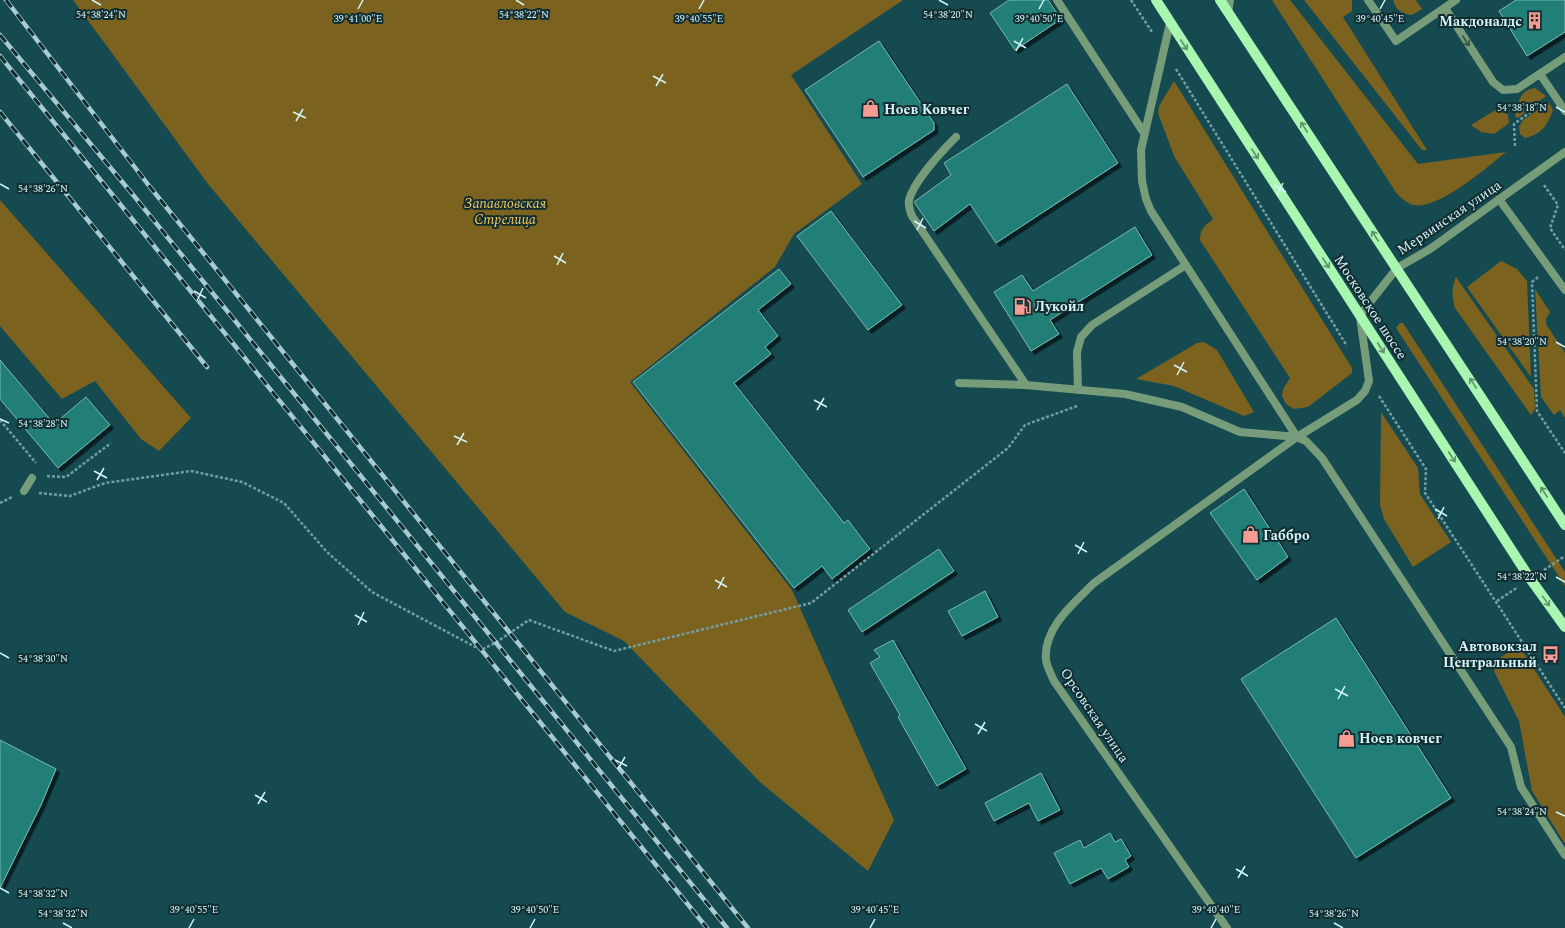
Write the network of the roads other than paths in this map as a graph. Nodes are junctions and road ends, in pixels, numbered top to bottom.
1 (1057, 0) edge
2 (1156, 0) edge
3 (1220, 0) edge
4 (1230, 0) edge
5 (1368, 0) edge
6 (1456, 0) edge
7 (1444, 8) junction
8 (1228, 13) junction
9 (1170, 23) junction
10 (1564, 61) edge
11 (1540, 74) junction
12 (1565, 111) edge
13 (1144, 133) junction
14 (956, 137) dead end
15 (1565, 152) edge
16 (1499, 199) junction
17 (1186, 265) junction
18 (1397, 268) junction
19 (1565, 290) edge
20 (1360, 315) junction
21 (959, 383) dead end
22 (1026, 385) junction
23 (1078, 390) junction
24 (1297, 437) junction
25 (32, 478) dead end
26 (24, 491) road end
27 (1565, 525) edge
28 (1565, 627) edge
29 (1565, 855) edge
30 (1228, 928) edge

1 - 13 street
2 - 9 main road, Московское шоссе
3 - 8 main road
4 - 8 street
5 - 7 street
6 - 7 street
7 -> 11 street
18 -> 8 main road
9 - 13 street
9 -> 20 main road, Московское шоссе
10 - 11 street
11 - 12 street
13 - 17 street
14 - 22 street
15 - 16 street, Мервинская улица
16 - 18 street, Мервинская улица
16 - 19 street
17 - 23 street
17 - 24 street
18 - 20 street, Мервинская улица
27 -> 18 main road
20 - 24 street, Орсовская улица
20 -> 28 main road, Московское шоссе
21 - 22 street
22 - 23 street
23 - 24 street
24 - 29 street
24 - 30 street, Орсовская улица
25 - 26 street

